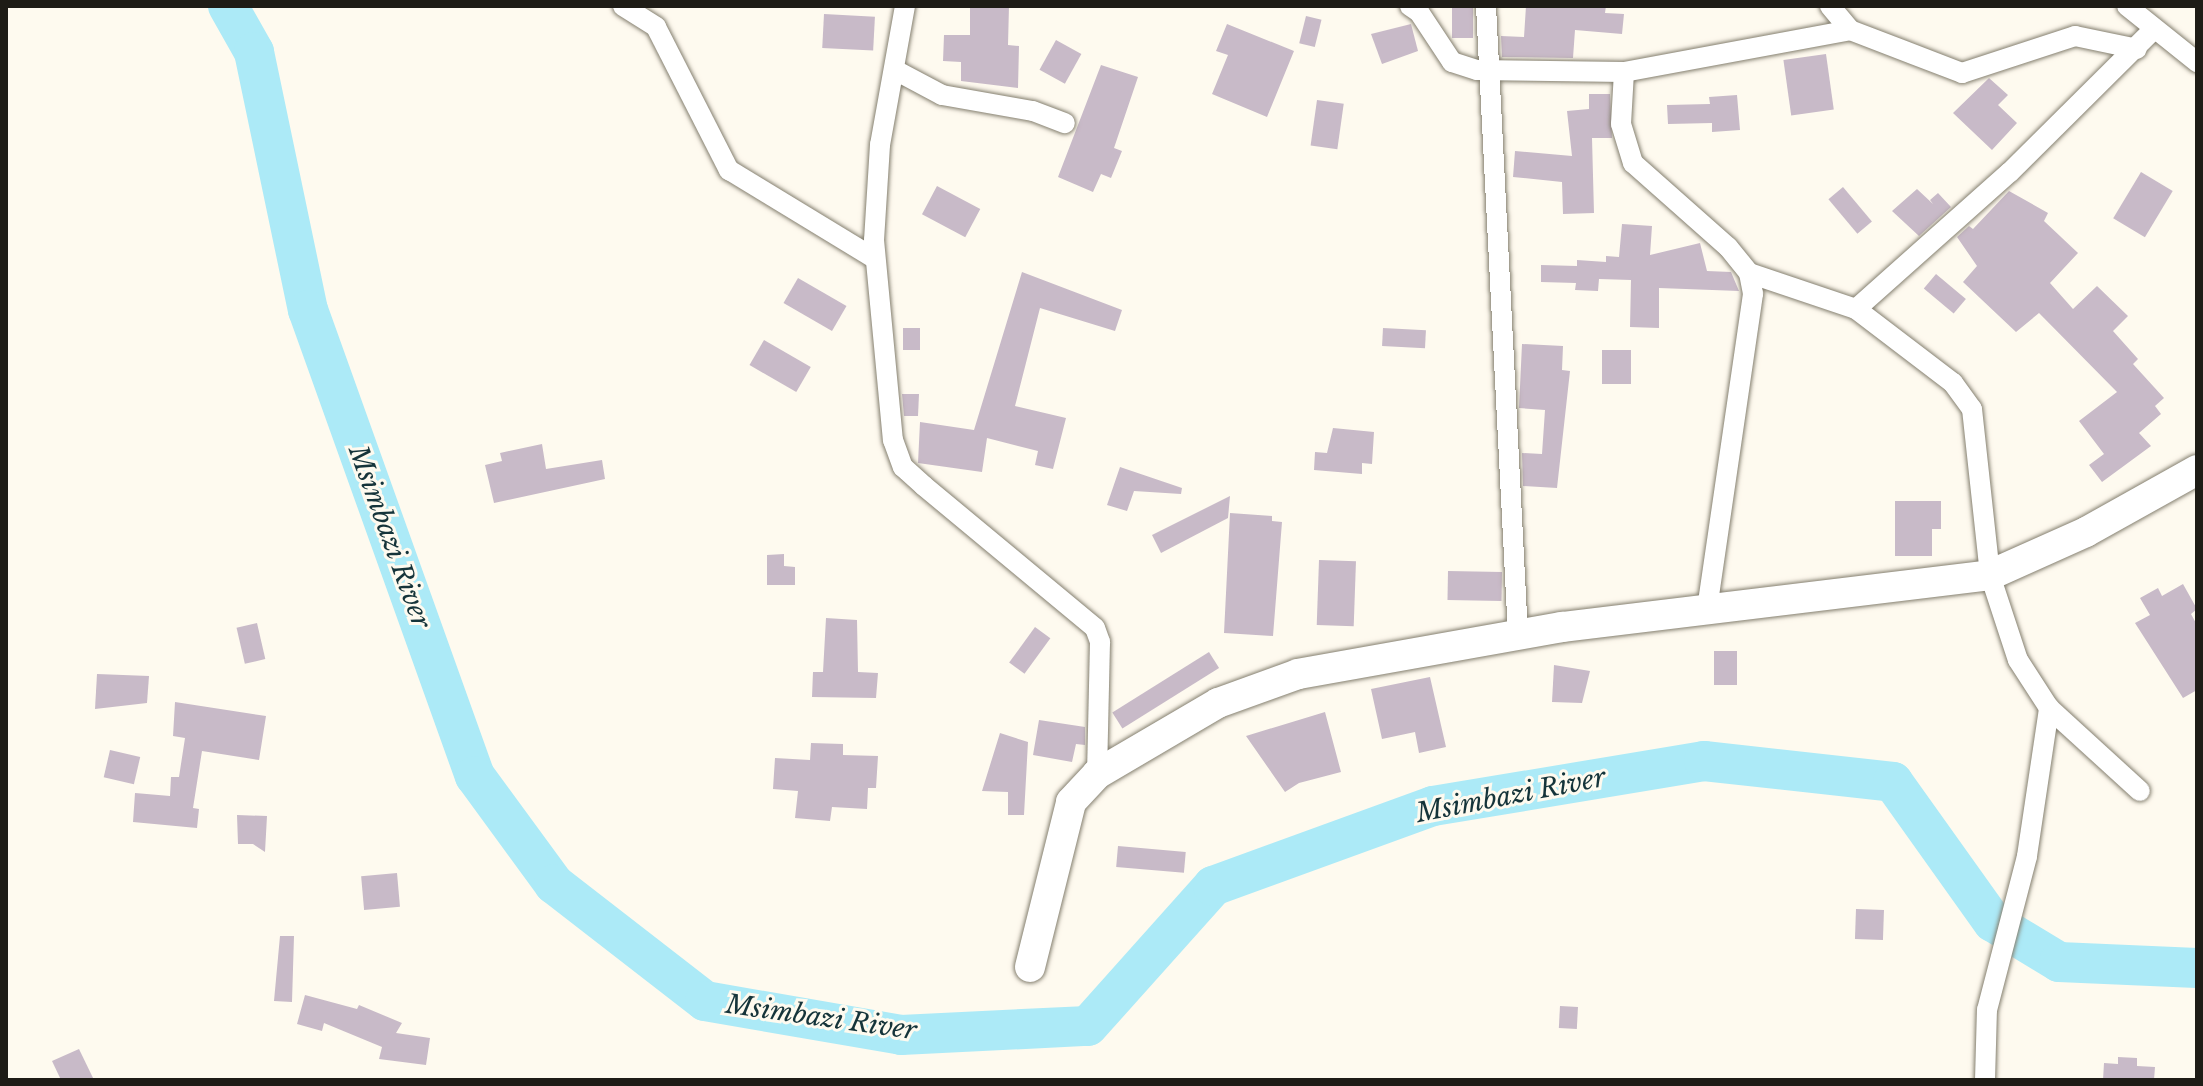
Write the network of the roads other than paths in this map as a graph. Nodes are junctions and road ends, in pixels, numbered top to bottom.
1 (623, 6) edge
2 (905, 6) edge
3 (1410, 6) edge
4 (1486, 6) edge
5 (1830, 6) edge
6 (2127, 6) edge
7 (1850, 30) junction
8 (2153, 30) junction
9 (2137, 49) junction
10 (2197, 62) edge
11 (895, 70) junction
12 (1490, 70) junction
13 (1624, 72) junction
14 (1065, 123) dead end
15 (874, 258) junction
16 (1749, 273) junction
17 (1856, 309) junction
18 (2197, 470) edge
19 (1990, 575) junction
20 (1707, 611) junction
21 (1518, 635) junction
22 (2049, 708) junction
23 (1097, 774) junction
24 (2140, 791) dead end
25 (1030, 967) dead end
26 (1985, 1080) edge

1 - 15 street
2 - 11 street
3 - 12 street
4 - 12 street
5 - 7 street
6 - 8 street
7 - 9 street
7 - 13 street
8 - 9 street
8 - 10 street
9 - 17 street
11 - 14 street
11 - 15 street
12 - 13 street
12 - 21 street
13 - 16 street
15 - 23 street
16 - 17 street
16 - 20 street
17 - 19 street
18 - 19 street
19 - 20 street
19 - 22 street
20 - 21 street
21 - 23 street
22 - 24 street
22 - 26 street
23 - 25 street

